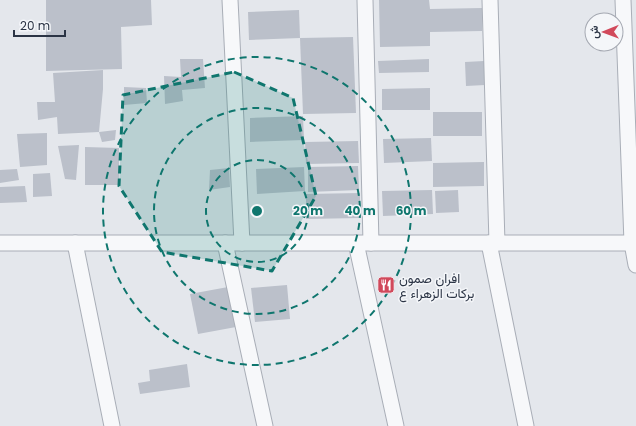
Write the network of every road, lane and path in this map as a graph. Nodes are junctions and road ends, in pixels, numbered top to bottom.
1 (230, 0) edge
2 (365, 0) edge
3 (490, 0) edge
4 (623, 0) edge
5 (634, 242) edge
6 (0, 243) edge
7 (75, 243) junction
8 (225, 243) junction
9 (242, 243) junction
10 (364, 243) junction
11 (493, 243) junction
12 (636, 265) edge
13 (112, 426) edge
14 (265, 426) edge
15 (396, 426) edge
16 (526, 426) edge

1 - 9 street
2 - 10 street
3 - 11 street
4 - 5 street
5 - 11 street
5 - 12 street
6 - 7 street
7 - 8 street
7 - 13 street
8 - 9 street
8 - 14 street
9 - 10 street
10 - 11 street
10 - 15 street
11 - 16 street

